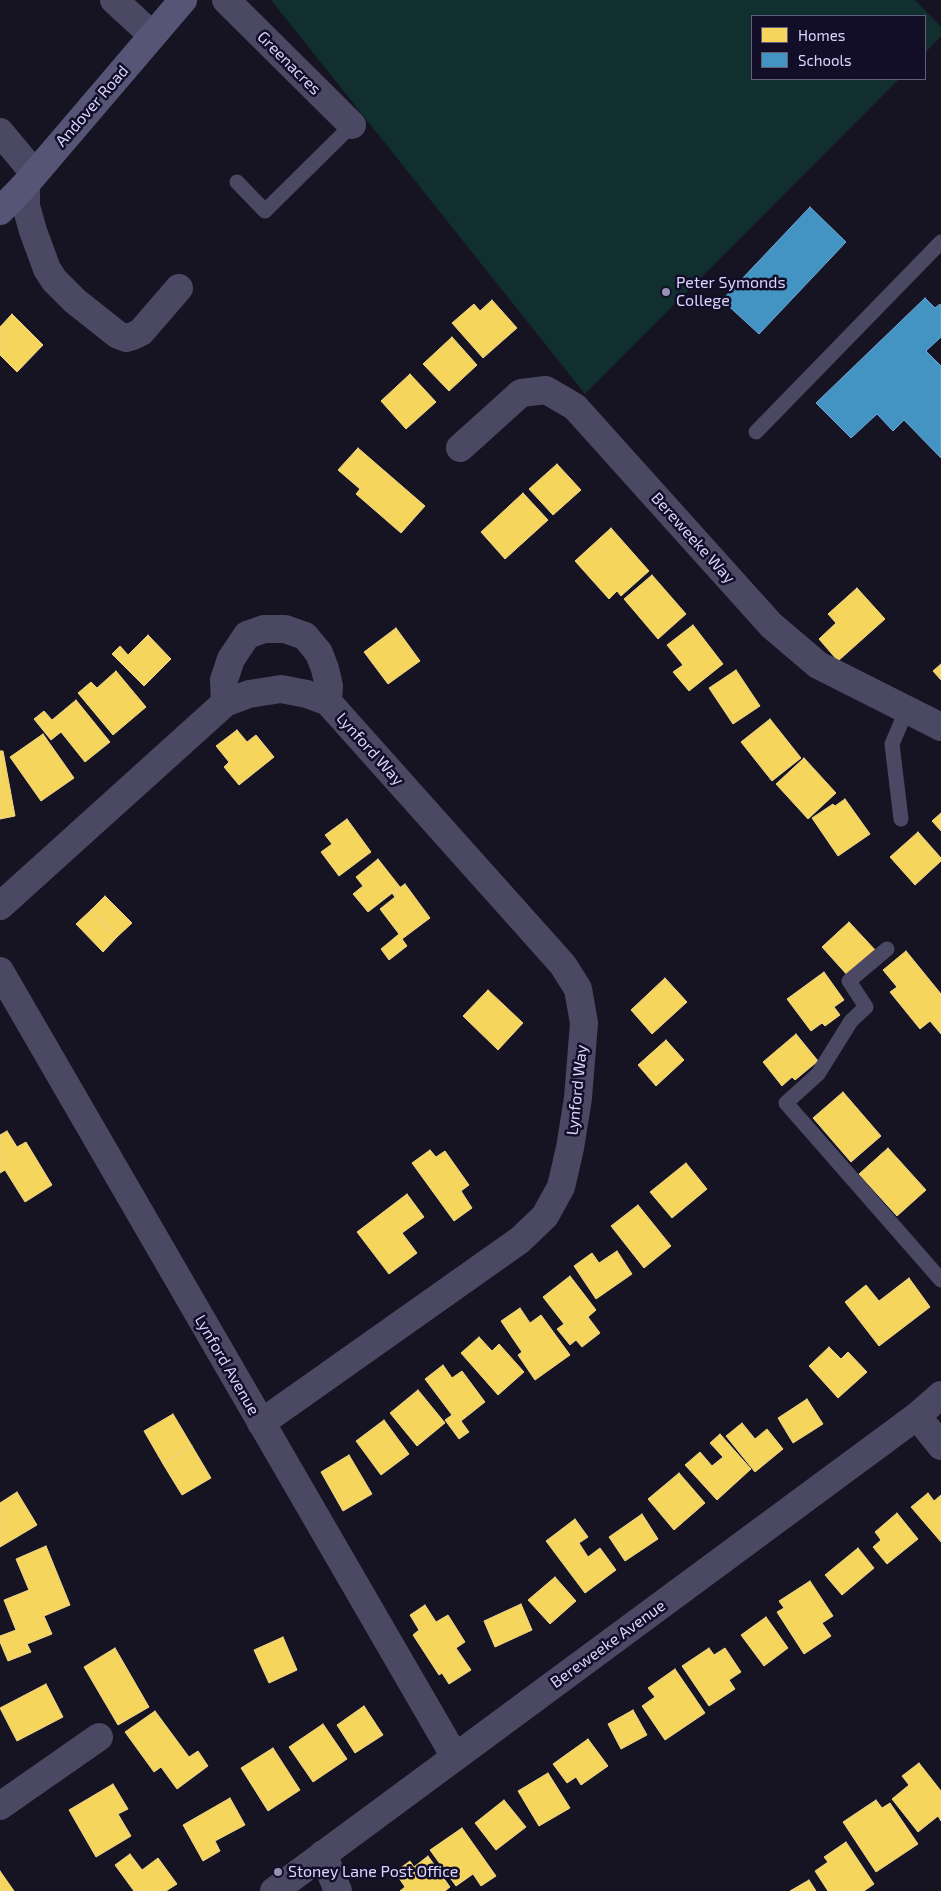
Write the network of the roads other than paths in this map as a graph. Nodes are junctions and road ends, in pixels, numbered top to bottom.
1 (114, 0) edge
2 (183, 0) edge
3 (226, 0) edge
4 (152, 35) junction
5 (352, 125) joint
6 (0, 132) edge
7 (30, 178) junction
8 (236, 182) dead end
9 (0, 211) edge
10 (941, 242) edge
11 (179, 288) dead end
12 (756, 432) dead end
13 (460, 448) dead end
14 (328, 702) junction
15 (226, 703) junction
16 (907, 709) junction
17 (941, 727) edge
18 (901, 819) dead end
19 (0, 906) edge
20 (888, 949) dead end
21 (0, 971) edge
22 (941, 1280) edge
23 (941, 1395) edge
24 (917, 1416) junction
25 (260, 1423) junction
26 (941, 1446) edge
27 (99, 1737) dead end
28 (455, 1757) junction
29 (0, 1806) edge
30 (323, 1854) junction
31 (274, 1891) edge
32 (338, 1891) edge

1 - 4 street
2 - 4 main road, Andover Road
3 - 5 street, Greenacres
4 - 7 main road, Andover Road
5 - 8 lane
6 - 7 street
7 - 9 main road, Andover Road
7 - 11 street
10 - 12 lane
13 - 16 street, Bereweeke Way
14 - 15 street, Lynford Way
14 - 15 street, Lynford Way
14 - 25 street, Lynford Way
15 - 19 street, Lynford Way
16 - 17 street, Bereweeke Way
16 - 18 lane
20 - 22 lane
21 - 25 street, Lynford Avenue
23 - 24 street, Bereweeke Avenue
24 - 26 street
24 - 28 street, Bereweeke Avenue
25 - 28 street, Lynford Avenue
27 - 29 street
28 - 30 street, Bereweeke Avenue
30 - 31 street, Bereweeke Avenue
30 - 32 street

